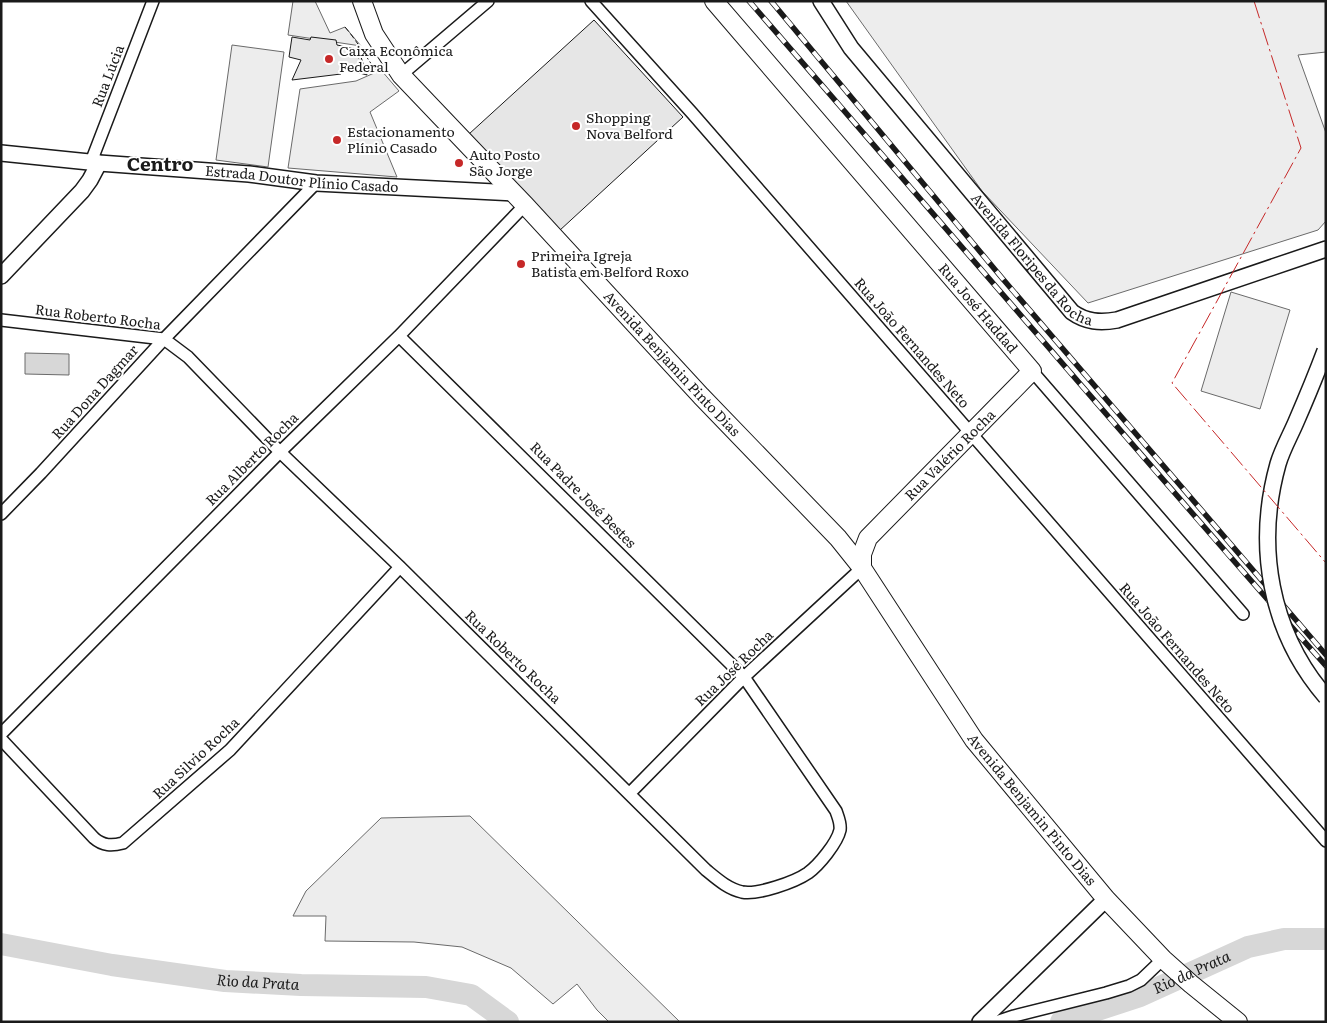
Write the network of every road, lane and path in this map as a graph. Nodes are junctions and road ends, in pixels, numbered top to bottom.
1 (153, 1) edge
2 (362, 1) edge
3 (488, 1) edge
4 (591, 1) edge
5 (714, 1) edge
6 (821, 1) edge
7 (401, 75) junction
8 (1, 153) edge
9 (95, 162) junction
10 (316, 183) junction
11 (519, 199) junction
12 (1326, 249) edge
13 (1, 276) edge
14 (1, 320) edge
15 (399, 336) junction
16 (164, 339) junction
17 (1326, 351) edge
18 (1032, 371) junction
19 (971, 434) junction
20 (280, 452) junction
21 (1, 514) edge
22 (838, 538) junction
23 (868, 538) junction
24 (400, 567) junction
25 (862, 568) junction
26 (1243, 614) dead end
27 (744, 677) junction
28 (1326, 698) edge
29 (1, 734) edge
30 (1, 739) edge
31 (630, 793) junction
32 (1326, 841) edge
33 (1106, 899) junction
34 (1167, 962) junction
35 (980, 1022) edge
36 (996, 1022) edge
37 (1238, 1022) edge

1 - 9 street, Rua Lúcia
2 - 7 main road, Avenida Benjamin Pinto Dias
3 - 7 street
4 - 19 street, Rua João Fernandes Neto
5 - 18 main road, Rua José Haddad
6 - 12 street, Avenida Floripes da Rocha
7 - 11 main road, Avenida Benjamin Pinto Dias
8 - 9 street, Estrada Doutor Plínio Casado
9 - 10 street, Estrada Doutor Plínio Casado
9 - 13 street
10 - 11 street, Estrada Doutor Plínio Casado
10 - 16 street, Rua Dona Dagmar
11 - 15 street, Rua Alberto Rocha
11 - 22 main road, Avenida Benjamin Pinto Dias
14 - 16 street, Rua Roberto Rocha
15 - 20 street, Rua Alberto Rocha
15 - 27 street, Rua Padre José Bestes
16 - 20 street, Rua Roberto Rocha
16 - 21 street, Rua Dona Dagmar
17 - 28 street, bridge
18 - 19 main road, Rua Valério Rocha
18 - 26 street, Rua José Haddad
19 - 23 main road, Rua Valério Rocha
19 - 32 street, Rua João Fernandes Neto
20 - 24 street, Rua Roberto Rocha
20 - 29 street, Rua Alberto Rocha
22 - 23 main road
22 - 25 main road, Avenida Benjamin Pinto Dias
23 - 25 main road
24 - 30 street, Rua Silvio Rocha
24 - 31 street, Rua Roberto Rocha
25 - 27 street, Rua José Rocha
25 - 33 main road, Avenida Benjamin Pinto Dias
27 - 31 street, Rua José Rocha
27 - 31 street, Rua Roberto Rocha
33 - 34 main road, Avenida Benjamin Pinto Dias
33 - 35 street
34 - 36 street
34 - 37 main road, Avenida Benjamin Pinto Dias

